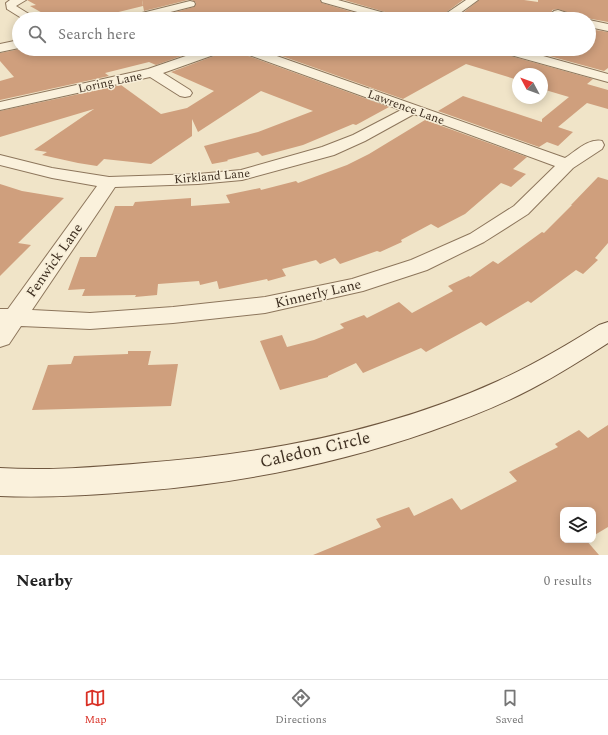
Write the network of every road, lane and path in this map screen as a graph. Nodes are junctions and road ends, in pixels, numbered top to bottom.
1 (21, 0) edge
2 (473, 0) edge
3 (335, 1) edge
4 (190, 4) dead end
5 (19, 12) edge
6 (159, 12) edge
7 (372, 12) edge
8 (455, 12) edge
9 (596, 25) edge
10 (608, 28) edge
11 (12, 45) edge
12 (0, 48) edge
13 (198, 56) edge
14 (264, 56) edge
15 (529, 56) edge
16 (152, 72) junction
17 (608, 78) edge
18 (185, 93) dead end
19 (0, 106) edge
20 (413, 109) junction
21 (596, 145) dead end
22 (0, 160) edge
23 (567, 164) junction
24 (109, 182) junction
25 (7, 317) edge
26 (608, 331) edge
27 (0, 338) edge
28 (0, 482) edge

1 - 5 street
2 - 8 street
3 - 7 street
4 - 6 street
9 - 10 street
11 - 12 street
13 - 16 street, Loring Lane
14 - 20 street, Lawrence Lane
15 - 17 street
16 - 18 street
16 - 19 street, Loring Lane
20 - 23 street, Lawrence Lane
20 - 24 street, Kirkland Lane
21 - 23 street, Kinnerly Lane
22 - 24 street, Kirkland Lane
23 - 25 street, Kinnerly Lane
24 - 25 street, Fenwick Lane
25 - 27 street, Fenwick Lane
26 - 28 street, Caledon Circle

